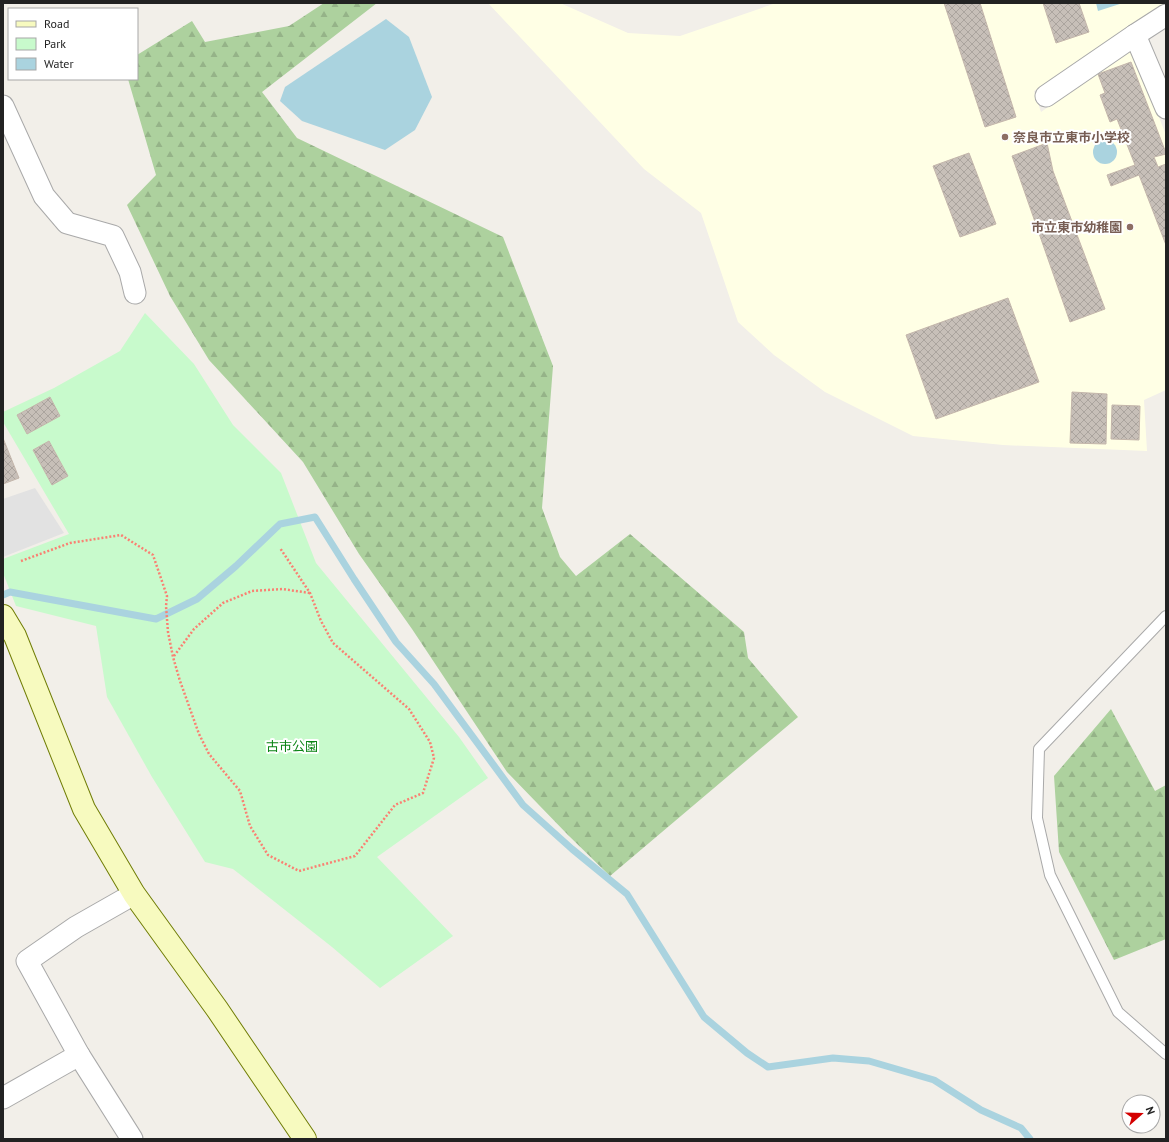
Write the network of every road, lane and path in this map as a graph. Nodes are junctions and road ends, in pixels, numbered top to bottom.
1 (1166, 15) edge
2 (1135, 35) junction
3 (1046, 96) dead end
4 (3, 106) edge
5 (1166, 108) edge
6 (135, 293) dead end
7 (280, 548) dead end
8 (21, 561) dead end
9 (310, 593) junction
10 (3, 616) edge
11 (1166, 616) edge
12 (173, 657) junction
13 (134, 894) junction
14 (1166, 1054) edge
15 (79, 1055) junction
16 (3, 1098) edge
17 (132, 1139) edge
18 (305, 1139) edge

1 - 2 street
2 - 3 street
2 - 5 street
4 - 6 street
7 - 9 path
8 - 12 path
9 - 12 path
9 - 12 path
10 - 13 street
11 - 14 lane
13 - 15 street
13 - 18 street
15 - 16 street
15 - 17 street

